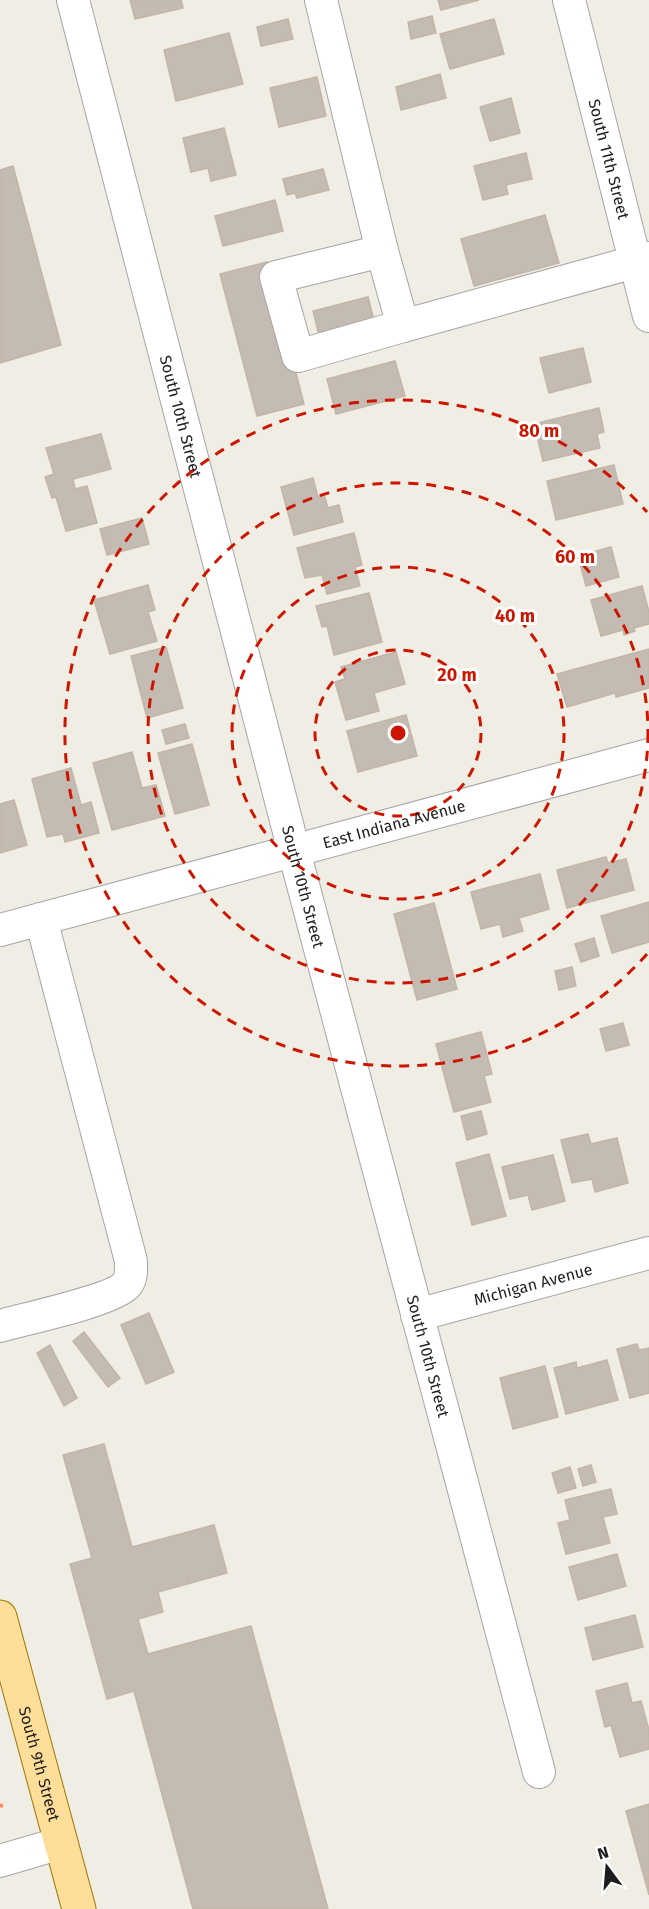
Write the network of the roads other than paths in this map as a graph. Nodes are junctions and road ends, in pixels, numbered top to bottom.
1 (74, 0) edge
2 (321, 0) edge
3 (568, 0) edge
4 (382, 251) junction
5 (642, 260) edge
6 (649, 316) edge
7 (403, 326) junction
8 (649, 755) edge
9 (294, 851) junction
10 (41, 919) junction
11 (0, 930) edge
12 (649, 1253) edge
13 (417, 1315) junction
14 (0, 1326) edge
15 (0, 1617) edge
16 (539, 1772) dead end
17 (61, 1843) junction
18 (0, 1861) edge
19 (79, 1909) edge

1 - 9 street, South 10th Street
2 - 4 street
3 - 5 street, South 11th Street
4 - 7 street
4 - 7 street
5 - 6 street, South 11th Street
5 - 7 street
8 - 9 street, East Indiana Avenue
9 - 10 street, East Indiana Avenue
9 - 13 street, South 10th Street
10 - 11 street, East Indiana Avenue
10 - 14 street
12 - 13 street, Michigan Avenue
13 - 16 street, South 10th Street
15 - 17 main road, South 9th Street
17 - 18 street
17 - 19 main road, South 9th Street

